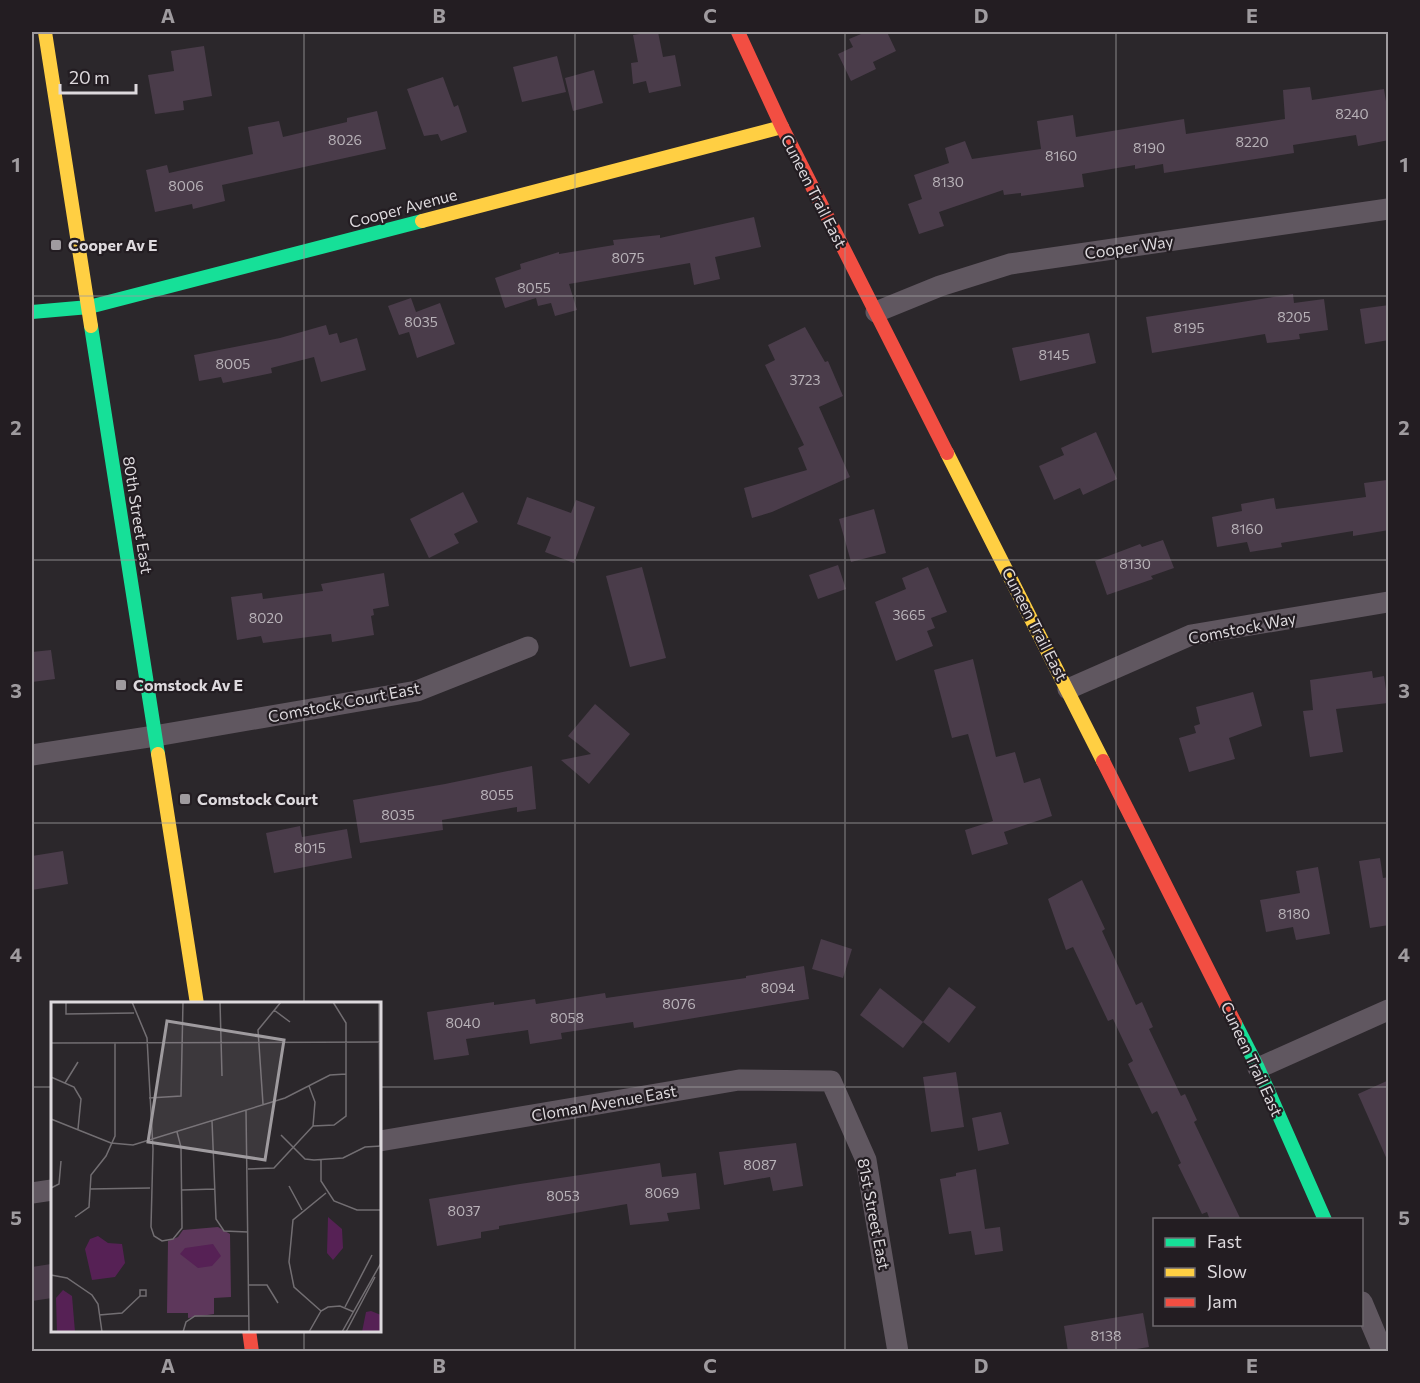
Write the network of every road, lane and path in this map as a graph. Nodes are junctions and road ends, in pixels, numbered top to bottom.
1 (45, 32) edge
2 (738, 32) edge
3 (782, 127) junction
4 (1389, 209) edge
5 (89, 307) junction
6 (32, 312) edge
7 (876, 312) junction
8 (1389, 602) edge
9 (528, 647) dead end
10 (1068, 689) junction
11 (155, 736) junction
12 (32, 755) edge
13 (197, 1002) edge
14 (1389, 1010) edge
15 (1258, 1068) junction
16 (831, 1082) joint
17 (381, 1142) edge
18 (51, 1190) edge
19 (32, 1193) edge
20 (1324, 1218) edge
21 (1363, 1304) edge
22 (249, 1332) edge
23 (252, 1352) edge
24 (898, 1352) edge
25 (1383, 1352) edge

1 - 5 street, 80th Street East
2 - 3 street, Cuneen Trail East
3 - 5 street, Cooper Avenue
3 - 7 street, Cuneen Trail East
4 - 7 street, Cooper Way
5 - 6 street, Cooper Avenue
5 - 11 street, 80th Street East
7 - 10 street, Cuneen Trail East
8 - 10 street, Comstock Way
9 - 11 street, Comstock Court East
10 - 15 street, Cuneen Trail East
11 - 12 street, Comstock Court East
11 - 13 street, 80th Street East
14 - 15 street
15 - 20 street, Cuneen Trail East
16 - 17 street, Cloman Avenue East
16 - 24 street, 81st Street East
18 - 19 street
21 - 25 street
22 - 23 street

